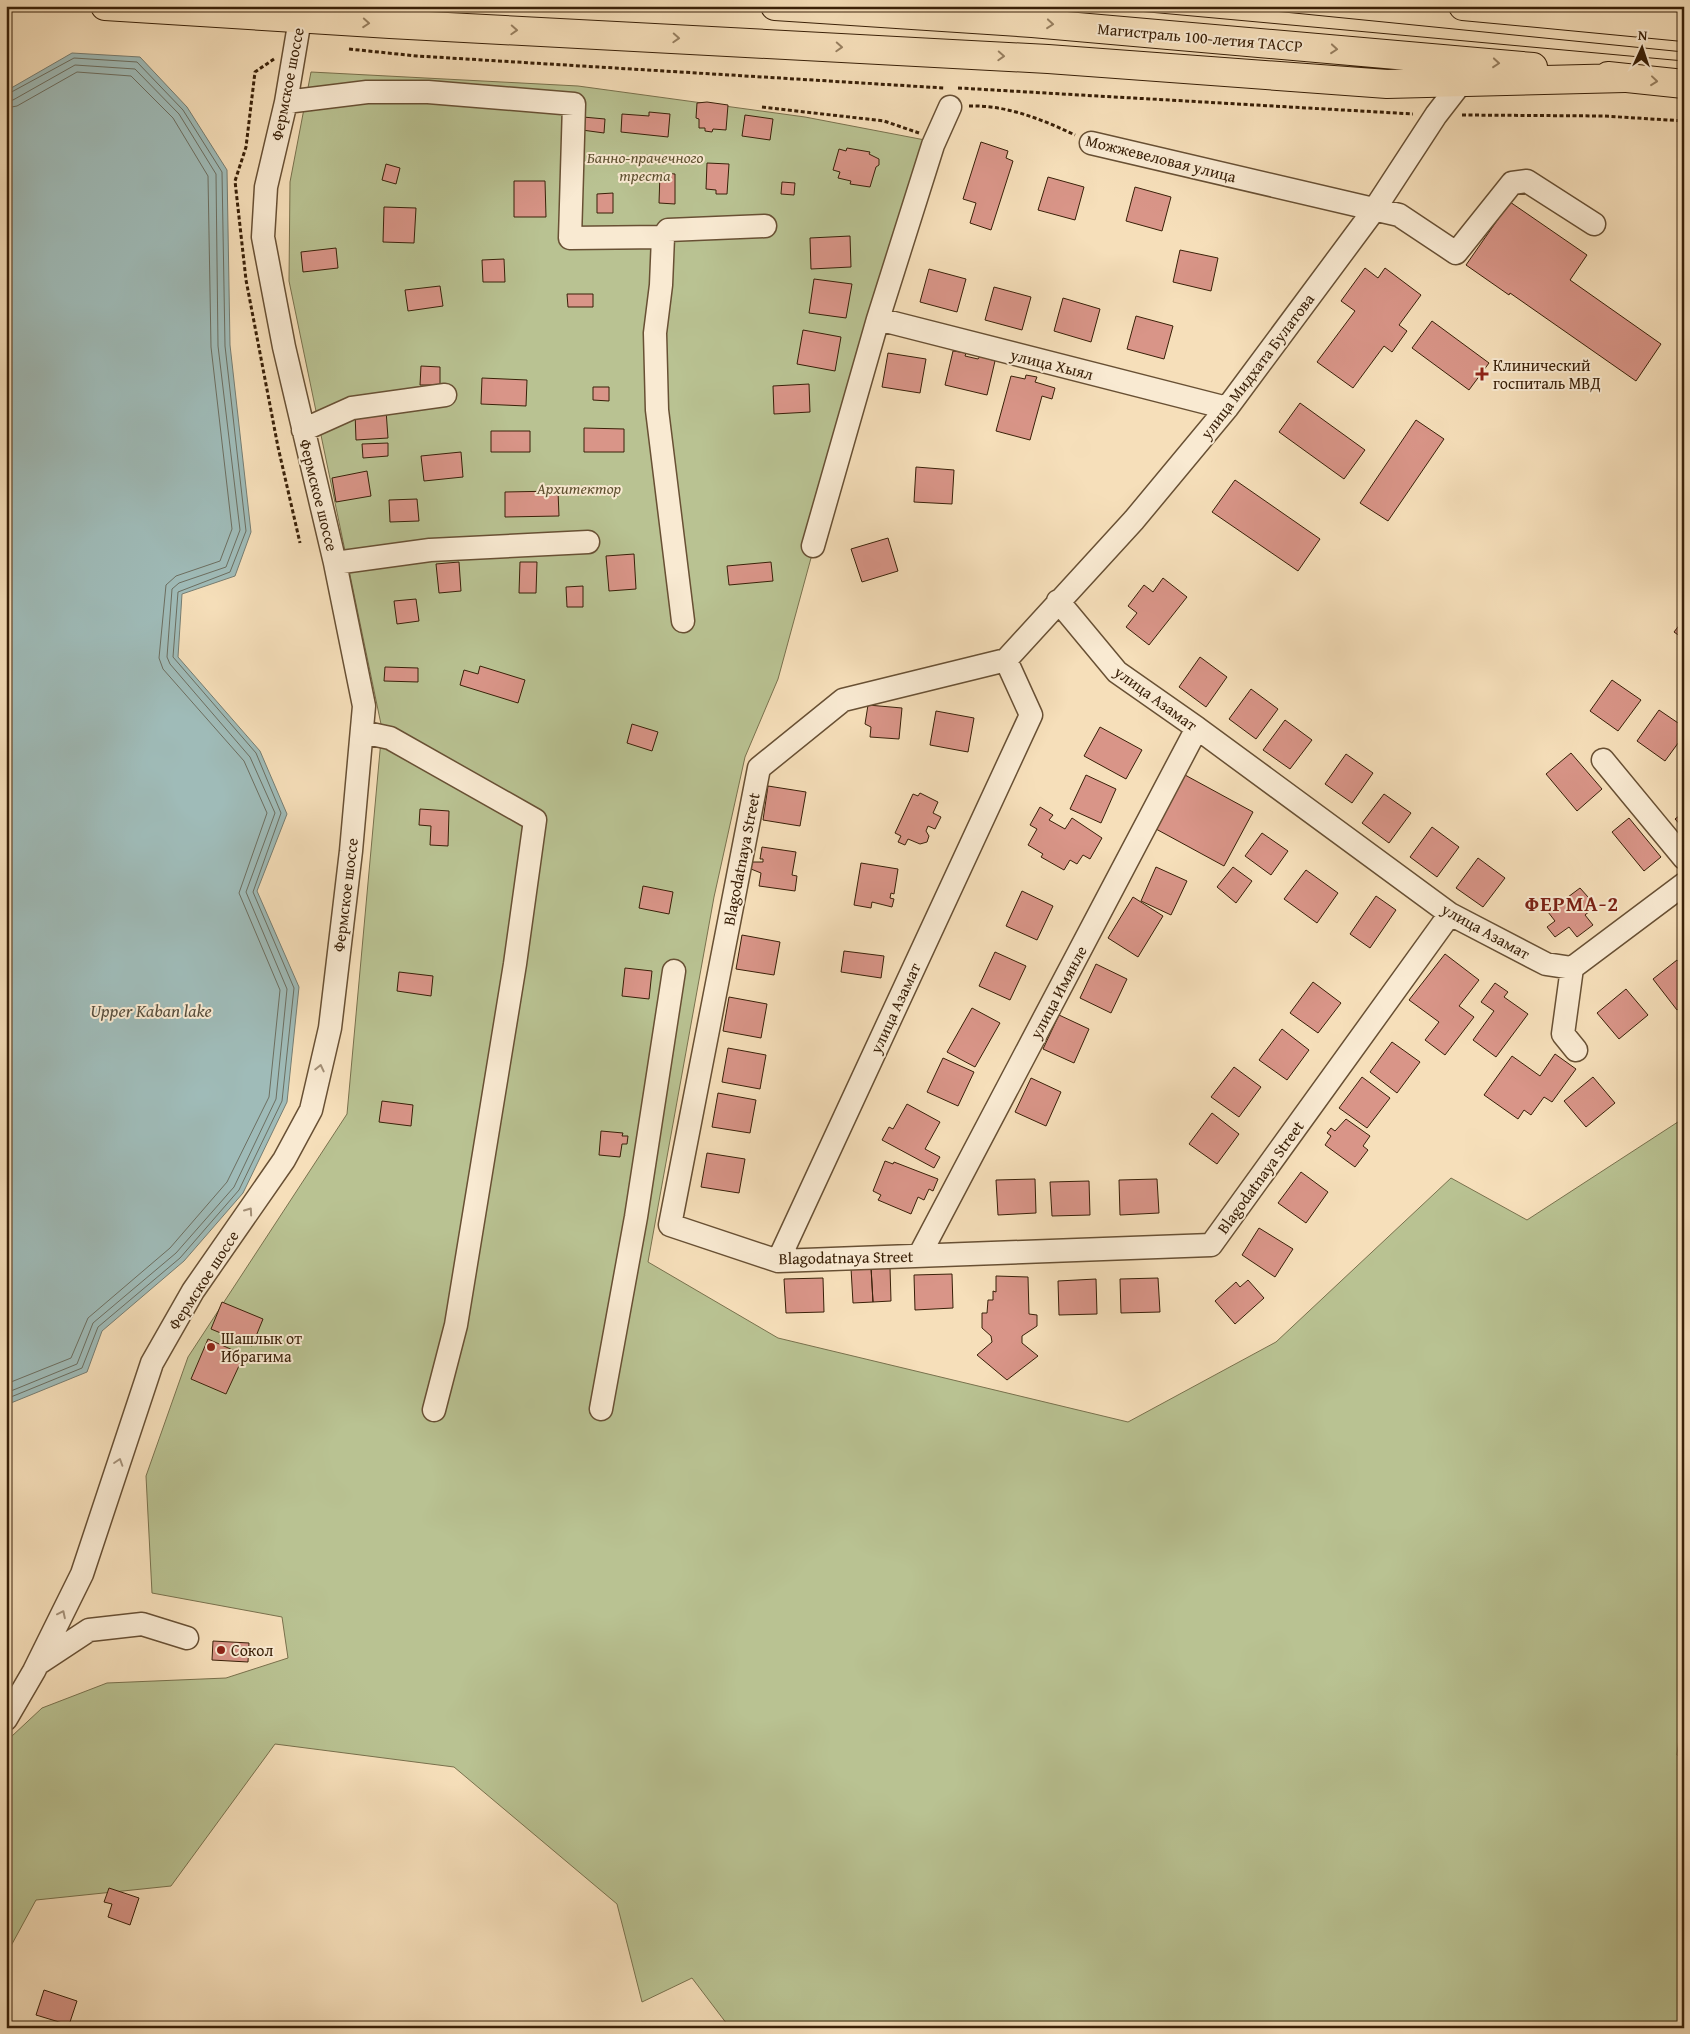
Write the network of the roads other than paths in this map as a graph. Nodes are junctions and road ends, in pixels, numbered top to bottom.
1 (105, 6) edge
2 (418, 6) edge
3 (775, 6) edge
4 (1462, 6) edge
5 (1569, 6) edge
6 (167, 8) edge
7 (301, 12) edge
8 (1630, 21) junction
9 (466, 27) junction
10 (1684, 27) edge
11 (1625, 78) junction
12 (1420, 84) junction
13 (1460, 84) junction
14 (1684, 84) edge
15 (950, 94) road end
16 (286, 102) junction
17 (1436, 114) junction
18 (1092, 143) road end
19 (1374, 210) junction
20 (1594, 224) dead end
21 (765, 226) dead end
22 (663, 237) junction
23 (878, 319) junction
24 (445, 395) dead end
25 (1227, 408) junction
26 (303, 430) junction
27 (588, 542) dead end
28 (814, 546) dead end
29 (335, 563) junction
30 (1058, 601) junction
31 (683, 621) dead end
32 (1006, 660) junction
33 (1197, 728) junction
34 (362, 732) junction
35 (1602, 760) dead end
36 (1684, 858) edge
37 (1684, 884) edge
38 (1450, 914) junction
39 (1572, 968) junction
40 (674, 972) dead end
41 (1576, 1050) dead end
42 (636, 1217) junction
43 (670, 1225) junction
44 (919, 1256) junction
45 (778, 1261) junction
46 (601, 1409) dead end
47 (434, 1410) dead end
48 (188, 1638) dead end
49 (38, 1664) junction
50 (6, 1719) edge

1 - 6 main road
2 - 9 main road
3 -> 11 main road, Магистраль 100-летия ТАССР
4 - 8 main road
5 - 8 main road
6 - 7 main road
7 -> 9 main road
7 - 16 street, Фермское шоссе
8 - 10 main road
9 -> 12 main road
11 - 13 main road
11 -> 14 main road
12 - 13 main road
12 - 17 street
13 - 17 street, улица Мидхата Булатова
15 - 23 street
16 - 22 street
16 - 26 street, Фермское шоссе
17 - 19 street, улица Мидхата Булатова
18 - 19 street, Можжевеловая улица
19 - 20 street, Можжевеловая улица
19 - 25 street, улица Мидхата Булатова
21 - 22 street
22 - 31 street
23 - 25 street, улица Хыял
23 - 28 street
24 - 26 street
25 - 30 street, улица Мидхата Булатова
26 - 29 street, Фермское шоссе
27 - 29 street
29 - 34 street, Фермское шоссе
30 - 32 street
30 - 33 street, улица Азамат
32 - 43 street, Blagodatnaya Street
32 - 45 street, улица Азамат
33 - 38 street, улица Азамат
33 - 44 street, улица Имянле
34 - 47 street
49 -> 34 street, Фермское шоссе
35 - 36 street
37 - 39 street
38 - 39 street, улица Азамат
38 - 44 street, Blagodatnaya Street
39 - 41 street
40 - 42 street
42 - 43 street
42 - 46 street
43 - 45 street, Blagodatnaya Street
44 - 45 street, Blagodatnaya Street
48 - 49 street
49 - 50 street, Фермское шоссе

